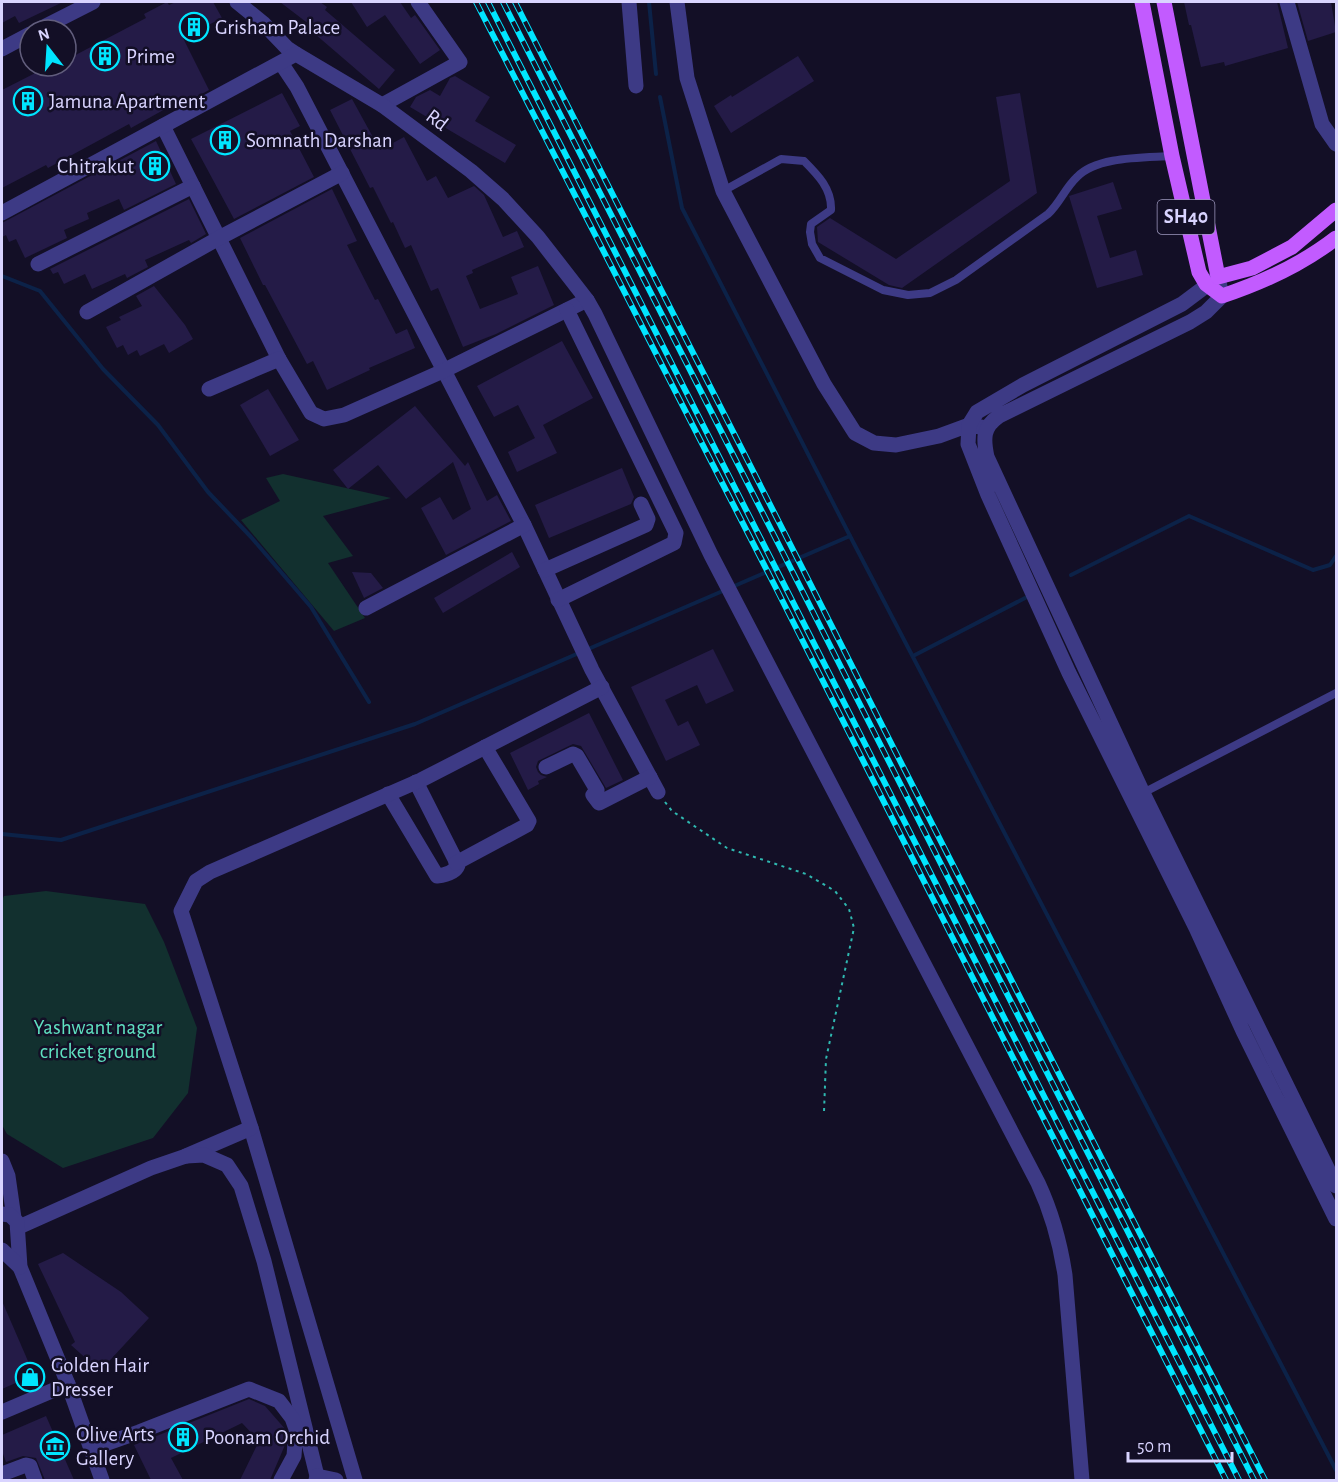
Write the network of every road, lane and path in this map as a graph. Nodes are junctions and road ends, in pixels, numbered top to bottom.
1 (93, 2) edge
2 (237, 2) edge
3 (418, 2) edge
4 (629, 2) edge
5 (677, 2) edge
6 (1142, 2) edge
7 (1164, 2) edge
8 (1287, 2) edge
9 (62, 18) edge
10 (18, 40) edge
11 (2, 49) edge
12 (296, 54) junction
13 (281, 63) junction
14 (636, 86) dead end
15 (382, 105) junction
16 (163, 126) junction
17 (1336, 144) edge
18 (1172, 156) junction
19 (342, 173) junction
20 (193, 186) junction
21 (723, 191) junction
22 (1336, 210) edge
23 (2, 213) edge
24 (219, 238) junction
25 (1336, 238) edge
26 (38, 264) dead end
27 (1212, 281) junction
28 (1222, 296) junction
29 (587, 300) junction
30 (567, 310) junction
31 (87, 312) dead end
32 (279, 359) junction
33 (443, 371) junction
34 (209, 389) dead end
35 (969, 425) junction
36 (986, 428) junction
37 (641, 504) dead end
38 (524, 525) junction
39 (545, 570) junction
40 (558, 600) junction
41 (366, 608) dead end
42 (602, 687) junction
43 (1336, 693) edge
44 (485, 747) junction
45 (546, 767) dead end
46 (650, 777) junction
47 (416, 782) junction
48 (658, 792) joint
49 (1143, 793) junction
50 (388, 794) junction
51 (506, 801) dead end
52 (521, 828) junction
53 (456, 863) junction
54 (824, 1112) dead end
55 (251, 1128) junction
56 (186, 1156) junction
57 (2, 1161) edge
58 (1336, 1186) edge
59 (1336, 1219) edge
60 (13, 1223) edge
61 (2, 1248) edge
62 (21, 1267) junction
63 (68, 1384) junction
64 (2, 1413) edge
65 (91, 1449) junction
66 (2, 1473) edge
67 (317, 1478) edge
68 (5, 1480) edge
69 (35, 1480) edge
70 (102, 1480) edge
71 (281, 1480) edge
72 (336, 1480) edge
73 (354, 1480) edge
74 (1082, 1480) edge

1 - 9 street
2 - 12 street, Rd
3 - 15 street
4 - 14 street
5 - 21 street
6 - 18 main road, SH40
7 - 27 main road, SH40
8 - 17 street
10 - 11 street
12 - 13 street
12 - 15 street, Rd
13 - 16 street
13 - 19 street
15 - 29 street, Rd
16 - 20 street
16 - 23 street
18 - 21 lane
18 - 27 main road, SH40
19 - 24 street
19 - 33 street
20 - 24 street
20 - 26 street
21 - 35 street
22 - 27 main road
24 - 31 street
24 - 32 street
25 - 28 main road
27 - 28 main road
27 - 35 street
28 - 36 street
29 - 30 street
29 - 74 street, Rd
30 - 33 street
30 - 40 street
32 - 33 street
32 - 34 street
33 - 38 street
35 - 36 street
35 - 59 street
36 - 49 street
37 - 39 street
38 - 39 street
38 - 41 street
39 - 40 street
40 - 42 street
42 - 44 street
42 - 46 street
43 - 49 lane
44 - 47 street
44 - 52 street
45 - 46 street
46 - 48 street
47 - 50 street
47 - 53 street
48 - 54 path
49 - 58 street
50 - 53 street
50 - 55 street
51 - 52 street
52 - 53 street
55 - 56 street
55 - 73 street
56 - 60 street
56 - 67 street
57 - 60 street
60 - 61 street
60 - 62 street
61 - 62 street
62 - 63 street
63 - 64 street
63 - 65 street
65 - 70 street
65 - 71 street
66 - 68 street
66 - 69 street
67 - 72 street

